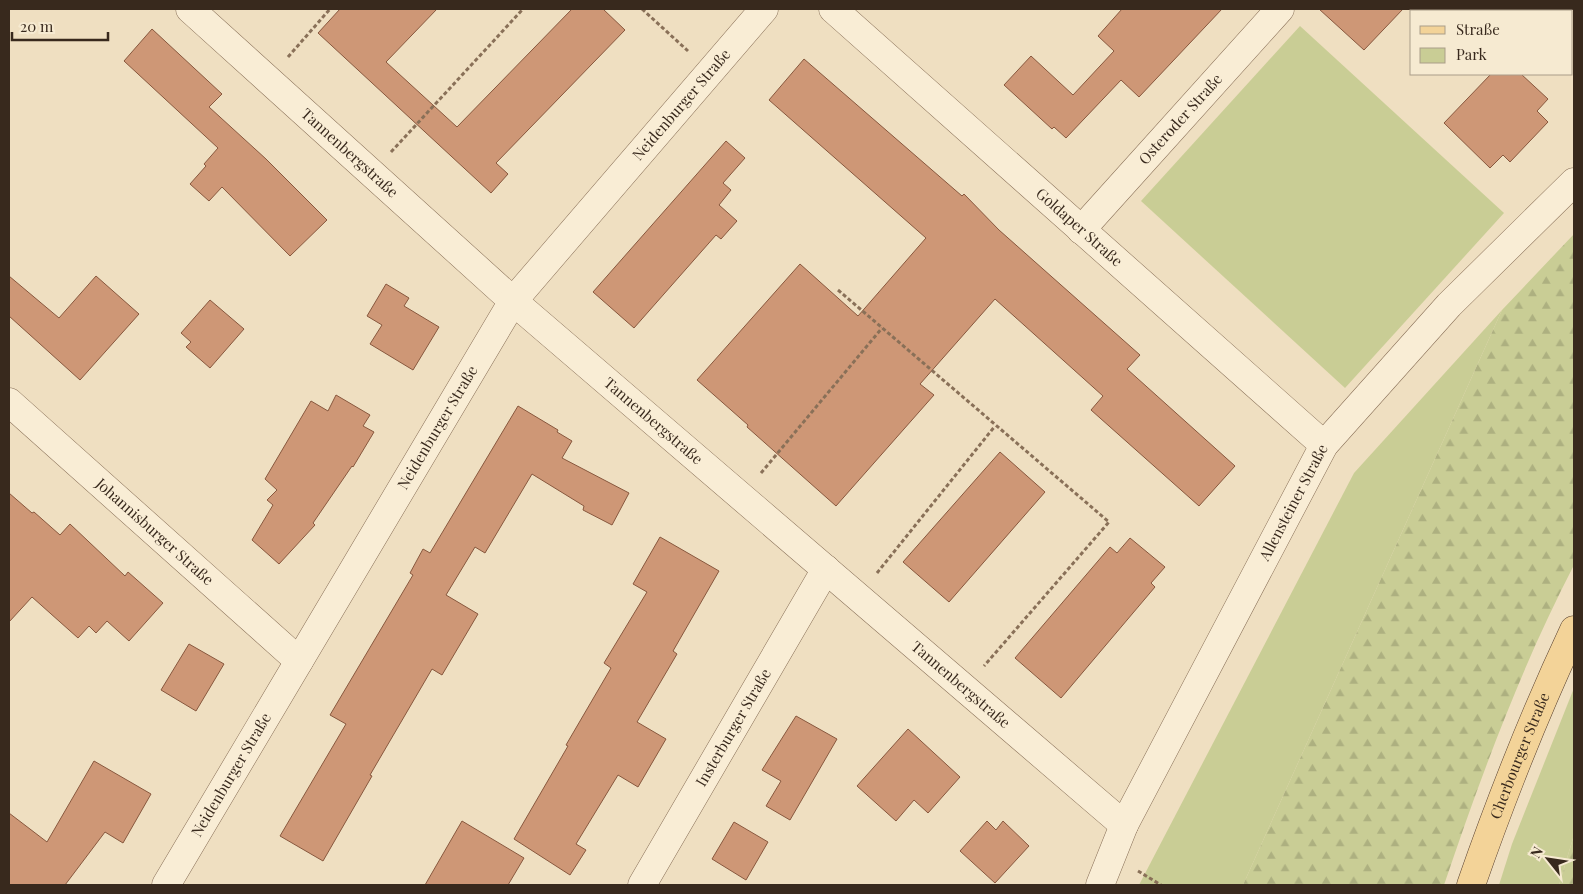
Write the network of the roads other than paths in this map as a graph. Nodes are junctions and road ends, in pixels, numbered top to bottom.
1 (190, 9) edge
2 (764, 9) edge
3 (833, 9) edge
4 (1280, 9) edge
5 (1574, 182) edge
6 (1081, 230) junction
7 (513, 301) junction
8 (9, 402) edge
9 (1324, 446) junction
10 (826, 569) junction
11 (1574, 630) edge
12 (300, 661) junction
13 (1124, 825) junction
14 (166, 885) edge
15 (642, 885) edge
16 (1100, 885) edge
17 (1471, 885) edge

1 - 7 street, Tannenbergstraße
2 - 7 street, Neidenburger Straße
3 - 6 street, Goldaper Straße
4 - 6 street, Osteroder Straße
5 - 9 street, Allensteiner Straße
6 - 9 street, Goldaper Straße
7 - 10 street, Tannenbergstraße
7 - 12 street, Neidenburger Straße
8 - 12 street, Johannisburger Straße
9 - 13 street, Allensteiner Straße
10 - 13 street, Tannenbergstraße
10 - 15 street, Insterburger Straße
11 - 17 main road, Cherbourger Straße
12 - 14 street, Neidenburger Straße
13 - 16 street, Allensteiner Straße

